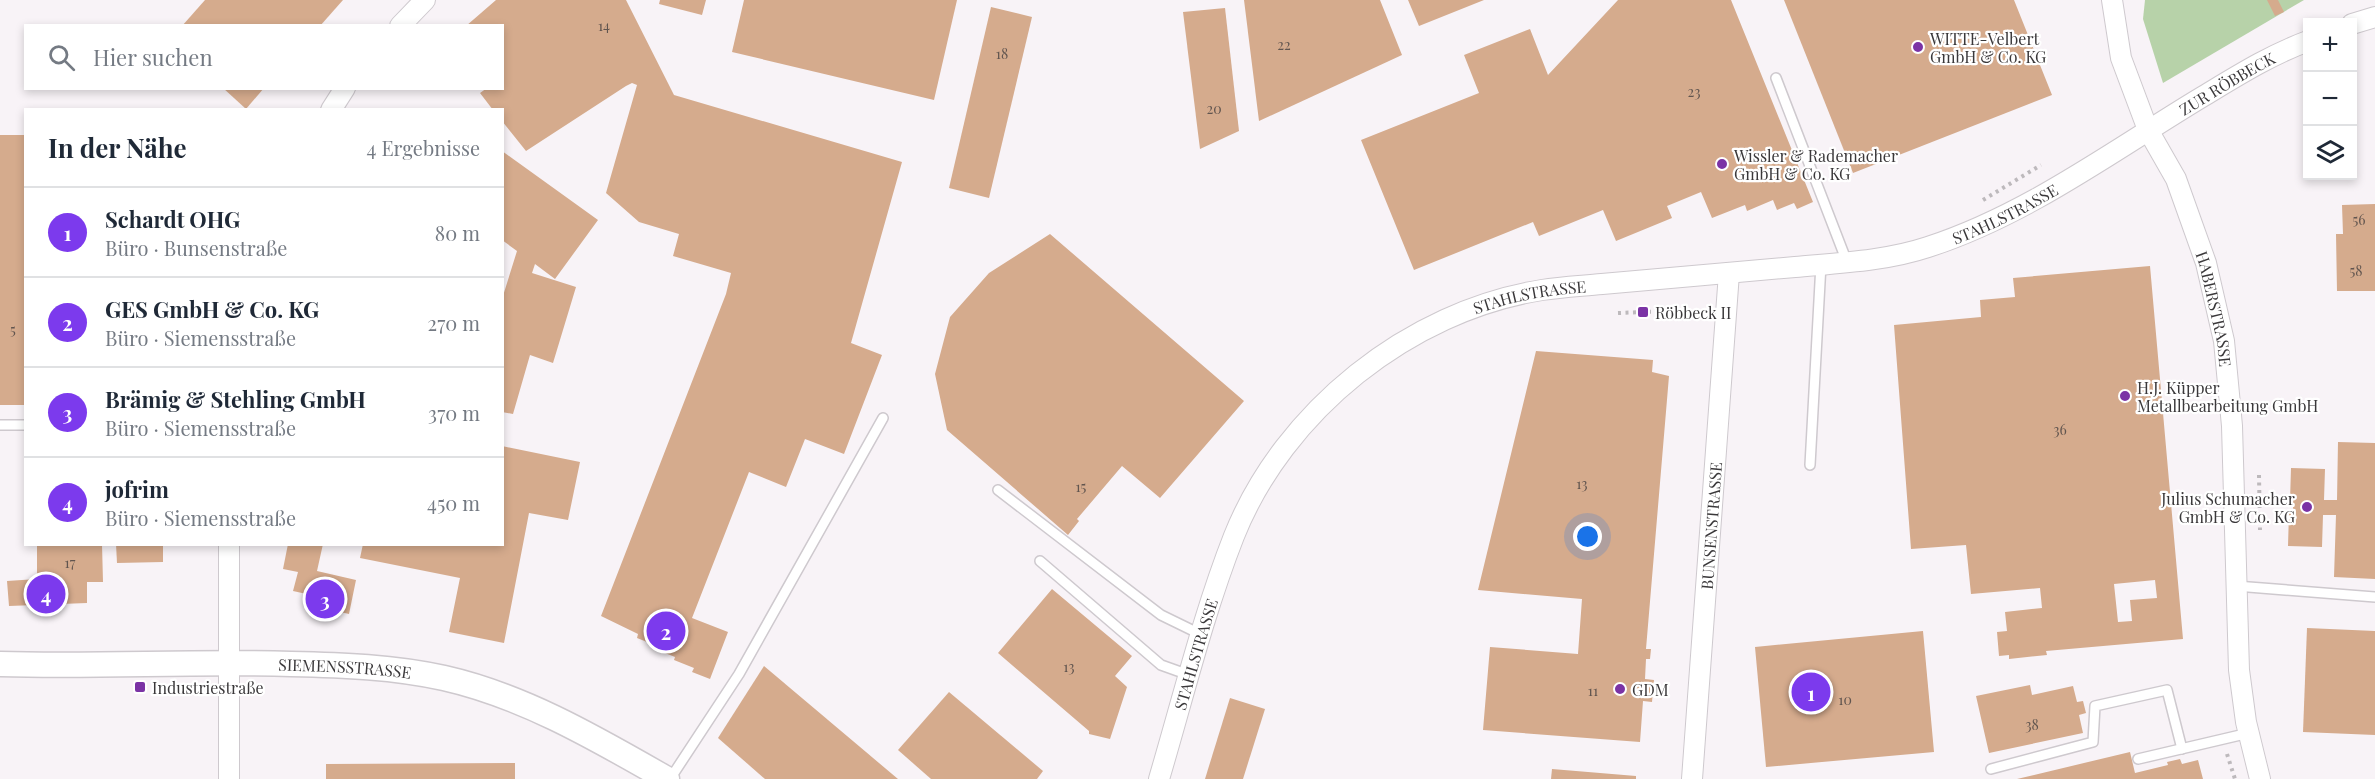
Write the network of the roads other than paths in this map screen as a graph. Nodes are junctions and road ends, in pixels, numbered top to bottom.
1 (425, 0) edge
2 (2112, 0) edge
3 (2375, 17) edge
4 (2357, 22) edge
5 (402, 24) edge
6 (2303, 43) edge
7 (1776, 78) dead end
8 (344, 90) edge
9 (332, 108) edge
10 (2148, 130) junction
11 (1847, 262) junction
12 (1821, 264) junction
13 (1729, 273) junction
14 (883, 418) dead end
15 (0, 425) edge
16 (24, 425) edge
17 (1810, 465) dead end
18 (998, 490) dead end
19 (229, 546) edge
20 (1040, 561) dead end
21 (2236, 586) junction
22 (2375, 597) edge
23 (1202, 635) junction
24 (228, 662) junction
25 (0, 664) edge
26 (1190, 676) junction
27 (2249, 733) junction
28 (2182, 749) junction
29 (2138, 759) dead end
30 (1991, 769) dead end
31 (229, 779) edge
32 (669, 779) edge
33 (1159, 779) edge
34 (1692, 779) edge
35 (2260, 779) edge

1 - 5 street
2 - 10 street, HABERSTRASSE
3 - 4 street
6 - 10 street, ZUR RÖBBECK
7 - 11 lane
8 - 9 street
10 - 11 street, STAHLSTRASSE
10 - 21 street, HABERSTRASSE
11 - 12 street, STAHLSTRASSE
12 - 13 street, STAHLSTRASSE
12 - 17 lane
13 - 23 street, STAHLSTRASSE
13 - 34 street, BUNSENSTRASSE
14 - 32 lane
15 - 16 lane
18 - 23 lane
19 - 24 street
20 - 26 lane
21 - 22 lane
21 - 27 street, HABERSTRASSE
23 - 26 street, STAHLSTRASSE
24 - 25 street, SIEMENSSTRASSE
24 - 31 street
24 - 32 street, SIEMENSSTRASSE
26 - 33 street, STAHLSTRASSE
27 - 28 lane
27 - 35 street, HABERSTRASSE
28 - 29 lane
28 - 30 lane

